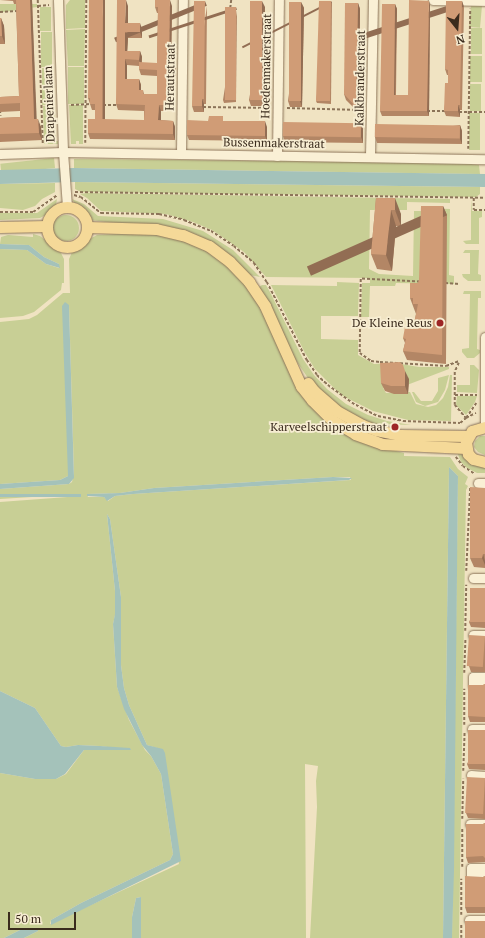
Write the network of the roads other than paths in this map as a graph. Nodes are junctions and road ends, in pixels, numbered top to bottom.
1 (58, 0) edge
2 (183, 0) edge
3 (279, 0) edge
4 (373, 0) edge
5 (433, 0) edge
6 (470, 1) edge
7 (485, 1) edge
8 (63, 152) junction
9 (0, 154) edge
10 (181, 154) junction
11 (277, 156) junction
12 (370, 156) junction
13 (485, 159) edge
14 (67, 207) junction
15 (47, 226) junction
16 (87, 226) junction
17 (0, 227) edge
18 (485, 337) edge
19 (294, 368) junction
20 (484, 396) edge
21 (485, 427) edge
22 (468, 436) junction
23 (466, 448) junction
24 (485, 462) edge
25 (470, 578) road end
26 (485, 578) edge
27 (473, 635) edge
28 (485, 635) edge
29 (485, 677) edge
30 (485, 685) edge
31 (472, 729) edge
32 (485, 729) edge
33 (471, 776) edge
34 (485, 776) edge
35 (470, 824) edge
36 (485, 824) edge
37 (485, 868) edge
38 (485, 877) edge
39 (469, 920) edge
40 (485, 920) edge

1 - 8 street, Drapenierlaan
2 - 10 street, Herautstraat
3 - 11 street, Hoedenmakerstraat
4 - 12 street, Kalkbranderstraat
5 - 6 street
6 - 7 street
8 - 9 street, Bussenmakerstraat
8 - 10 street, Bussenmakerstraat
8 - 14 street, Drapenierlaan
10 - 11 street, Bussenmakerstraat
11 - 12 street, Bussenmakerstraat
12 - 13 street, Bussenmakerstraat
14 - 15 main road
14 - 16 main road
15 - 16 main road
15 - 17 main road
16 - 19 main road
18 - 20 street
19 - 22 main road
19 - 23 main road
20 - 21 street
21 - 22 main road
22 - 23 main road
23 - 24 main road
25 - 26 street
27 - 28 street
29 - 30 street
31 - 32 street
33 - 34 street
35 - 36 street
37 - 38 street
39 - 40 street

